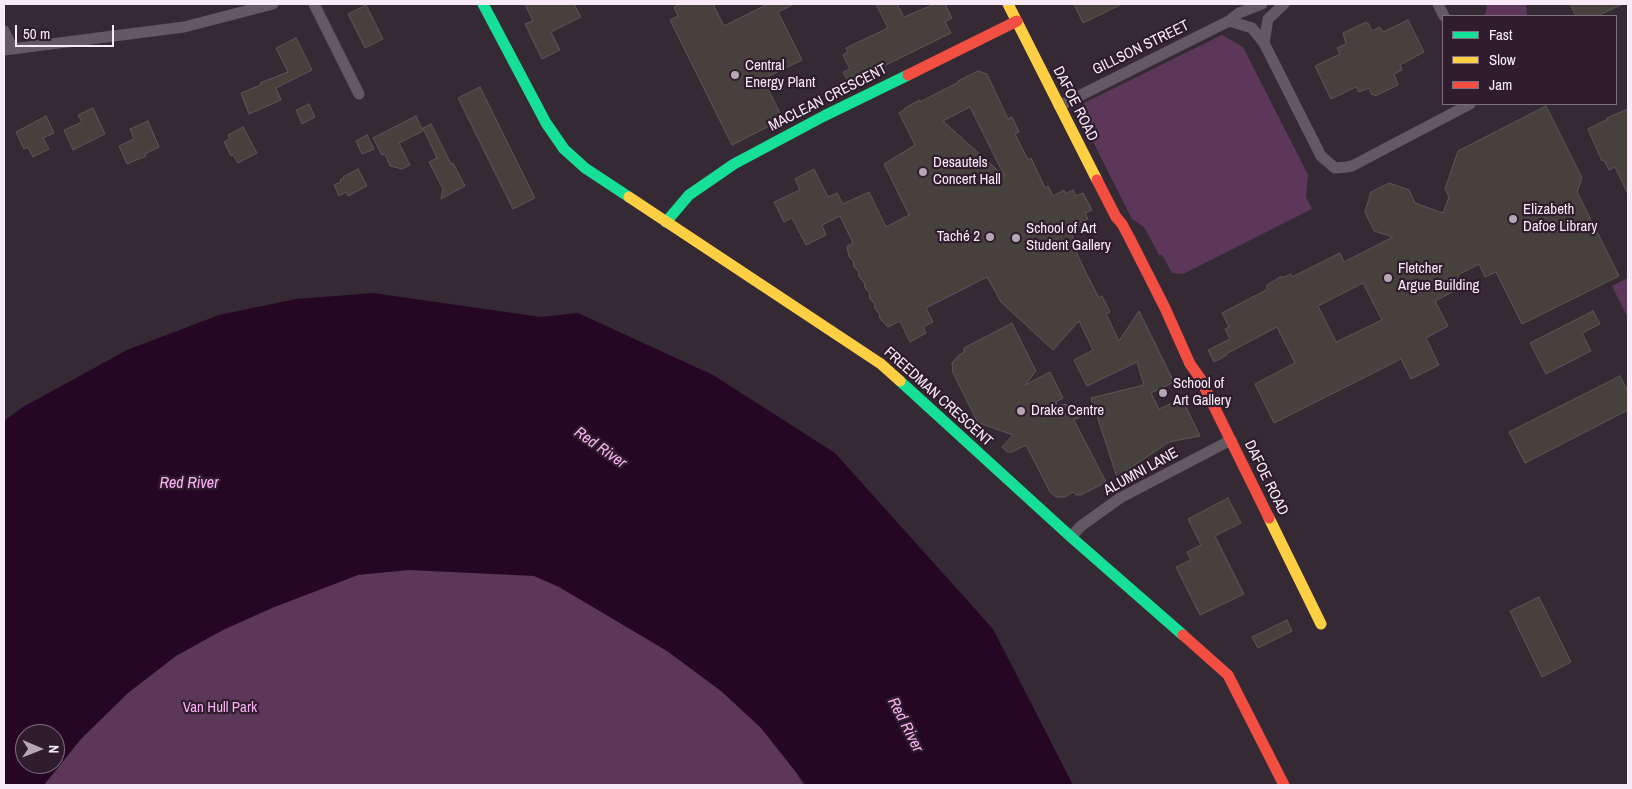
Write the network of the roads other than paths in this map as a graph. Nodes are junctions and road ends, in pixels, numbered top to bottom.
1 (273, 4) edge
2 (314, 4) edge
3 (483, 4) edge
4 (1008, 4) edge
5 (1262, 4) edge
6 (1282, 4) edge
7 (252, 6) edge
8 (1017, 21) junction
9 (1230, 21) junction
10 (4, 31) edge
11 (1264, 43) junction
12 (8, 49) edge
13 (359, 94) dead end
14 (1468, 105) edge
15 (1059, 106) junction
16 (666, 222) junction
17 (1231, 440) junction
18 (1072, 537) junction
19 (1321, 624) dead end
20 (1284, 785) edge

1 - 7 street
2 - 13 street
3 - 16 street, FREEDMAN CRESCENT
4 - 8 street, DAFOE ROAD
5 - 9 street, GILLSON STREET
6 - 11 street
7 - 12 street
8 - 15 street, DAFOE ROAD
8 - 16 street, MACLEAN CRESCENT
9 - 11 street
9 - 15 street, GILLSON STREET
10 - 12 street
11 - 14 street
15 - 17 street, DAFOE ROAD
16 - 18 street, FREEDMAN CRESCENT
17 - 18 street, ALUMNI LANE
17 - 19 street, DAFOE ROAD
18 - 20 street, FREEDMAN CRESCENT

